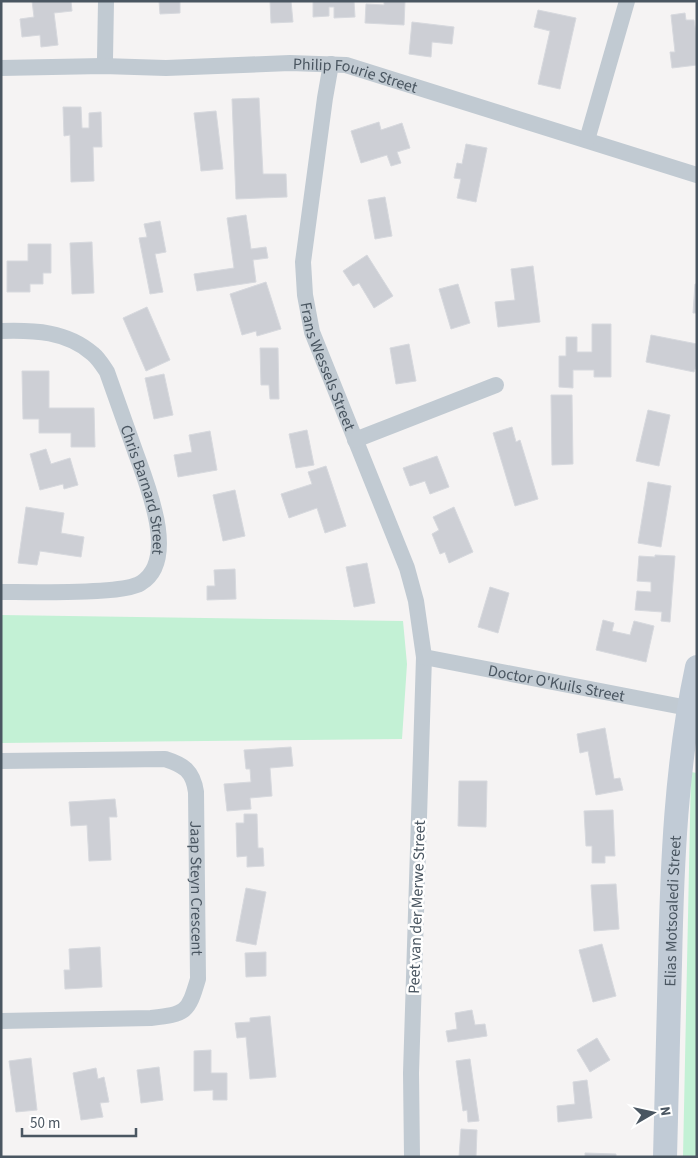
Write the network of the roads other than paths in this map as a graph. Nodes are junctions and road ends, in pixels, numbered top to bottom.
1 (106, 1) edge
2 (627, 1) edge
3 (331, 64) junction
4 (103, 66) junction
5 (1, 68) edge
6 (587, 140) junction
7 (697, 175) edge
8 (1, 331) edge
9 (496, 385) dead end
10 (355, 440) junction
11 (1, 592) edge
12 (424, 657) junction
13 (697, 667) edge
14 (688, 708) junction
15 (1, 761) edge
16 (1, 1021) edge
17 (412, 1157) edge
18 (665, 1157) edge

1 - 4 street
2 - 6 street
3 - 4 street, Philip Fourie Street
3 - 6 street, Philip Fourie Street
3 - 10 street, Frans Wessels Street
4 - 5 street, Philip Fourie Street
6 - 7 street, Philip Fourie Street
8 - 11 street, Chris Barnard Street
9 - 10 street
10 - 12 street, Frans Wessels Street
12 - 14 street, Doctor O'Kuils Street
12 - 17 street, Peet van der Merwe Street
13 - 14 street, Elias Motsoaledi Street
14 - 18 street, Elias Motsoaledi Street
15 - 16 street, Jaap Steyn Crescent

